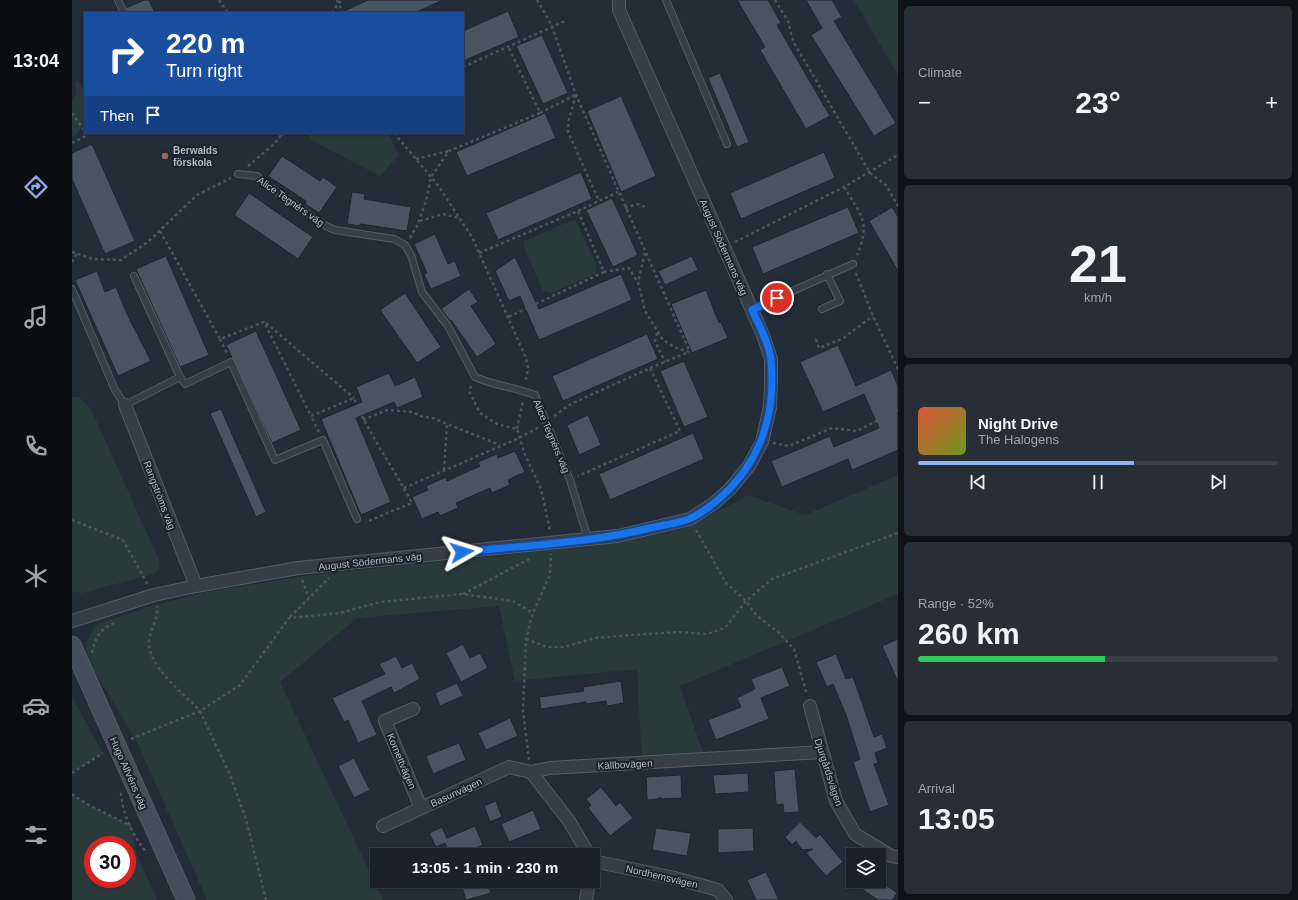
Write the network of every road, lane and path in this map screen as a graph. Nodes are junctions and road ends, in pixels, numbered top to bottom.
1 (118, 0) edge
2 (219, 0) edge
3 (343, 0) edge
4 (537, 0) edge
5 (619, 0) edge
6 (666, 0) edge
7 (775, 0) edge
8 (338, 1) edge
9 (124, 12) edge
10 (227, 12) edge
11 (332, 12) edge
12 (343, 12) edge
13 (565, 21) dead end
14 (552, 26) junction
15 (508, 46) junction
16 (464, 67) edge
17 (576, 95) junction
18 (72, 113) edge
19 (540, 113) junction
20 (84, 129) edge
21 (87, 134) edge
22 (281, 134) edge
23 (395, 134) edge
24 (72, 143) edge
25 (727, 144) dead end
26 (449, 151) junction
27 (898, 155) edge
28 (416, 159) junction
29 (870, 173) junction
30 (238, 174) junction
31 (431, 177) junction
32 (844, 187) junction
33 (618, 192) junction
34 (599, 201) junction
35 (898, 206) edge
36 (645, 207) dead end
37 (625, 208) junction
38 (578, 211) junction
39 (460, 218) junction
40 (420, 220) junction
41 (160, 230) junction
42 (405, 245) junction
43 (723, 247) junction
44 (72, 252) edge
45 (479, 253) junction
46 (645, 253) junction
47 (76, 254) junction
48 (72, 262) edge
49 (853, 264) junction
50 (604, 272) junction
51 (827, 274) junction
52 (134, 276) dead end
53 (638, 282) junction
54 (72, 289) edge
55 (822, 309) dead end
56 (752, 310) junction
57 (873, 316) junction
58 (508, 317) junction
59 (264, 322) junction
60 (657, 332) junction
61 (220, 339) junction
62 (816, 339) dead end
63 (690, 352) junction
64 (231, 362) junction
65 (665, 362) junction
66 (650, 368) junction
67 (898, 370) edge
68 (180, 377) junction
69 (474, 377) junction
70 (524, 391) junction
71 (354, 398) junction
72 (125, 405) junction
73 (898, 410) edge
74 (311, 416) junction
75 (363, 420) junction
76 (546, 422) junction
77 (447, 424) junction
78 (517, 429) junction
79 (520, 438) junction
80 (323, 440) junction
81 (762, 442) junction
82 (500, 446) junction
83 (444, 470) junction
84 (570, 480) junction
85 (404, 488) junction
86 (357, 518) joint
87 (690, 519) junction
88 (72, 520) edge
89 (898, 532) edge
90 (588, 539) junction
91 (552, 545) junction
92 (343, 564) junction
93 (298, 568) junction
94 (196, 586) junction
95 (462, 594) junction
96 (154, 595) junction
97 (309, 598) junction
98 (746, 601) junction
99 (157, 608) junction
100 (150, 611) dead end
101 (533, 613) junction
102 (289, 618) junction
103 (72, 621) edge
104 (120, 621) dead end
105 (526, 639) junction
106 (72, 645) edge
107 (93, 659) dead end
108 (810, 706) joint
109 (413, 709) dead end
110 (200, 711) junction
111 (131, 739) dead end
112 (822, 752) junction
113 (103, 753) dead end
114 (531, 772) junction
115 (72, 773) edge
116 (72, 794) edge
117 (421, 808) junction
118 (131, 826) dead end
119 (383, 826) dead end
120 (585, 848) edge
121 (898, 857) edge
122 (600, 862) edge
123 (588, 888) edge
124 (186, 900) edge
125 (266, 900) edge
126 (585, 900) edge
127 (726, 900) edge

1 - 9 lane
2 - 10 path
3 - 8 path
4 - 14 path
5 - 43 street, August Södermans väg
6 - 25 lane
7 - 29 path
8 - 11 path
8 - 12 path
13 - 14 path
14 - 15 path
14 - 17 path
15 - 16 path
15 - 19 path
17 - 19 path
17 - 33 path
17 - 34 path
18 - 20 path
19 - 26 path
21 - 24 path
22 - 30 path
23 - 28 path
26 - 28 path
26 - 31 path
27 - 29 path
28 - 31 path
29 - 32 path
29 - 35 path
30 - 41 path
30 - 42 lane, Alice Tegnérs väg
31 - 39 path
31 - 40 path
32 - 43 path
32 - 49 path
33 - 34 path
33 - 37 path
34 - 38 path
36 - 37 path
37 - 46 path
38 - 45 path
38 - 50 path
39 - 40 path
39 - 45 path
40 - 42 path
41 - 47 path
41 - 61 path
42 - 69 lane
43 - 56 street, August Södermans väg
44 - 47 path
45 - 58 path
46 - 53 path
46 - 63 path
47 - 48 path
49 - 51 lane
49 - 57 path
50 - 53 path
50 - 58 path
51 - 55 lane
51 - 56 lane
52 - 68 lane
53 - 60 path
54 - 72 lane
56 - 81 street, August Södermans väg
57 - 62 path
57 - 67 path
58 - 70 path
59 - 61 path
59 - 71 path
59 - 74 path
60 - 63 path
60 - 65 path
61 - 64 path
63 - 65 path
64 - 68 lane
64 - 80 lane
65 - 66 path
66 - 76 path
66 - 84 path
68 - 72 lane
69 - 70 lane, Alice Tegnérs väg
69 - 78 path
70 - 76 lane, Alice Tegnérs väg
70 - 78 path
71 - 74 path
71 - 75 path
72 - 94 street, Rangströms väg
73 - 81 path
74 - 80 path
75 - 77 path
75 - 85 path
76 - 79 path
76 - 84 lane, Alice Tegnérs väg
77 - 82 path
77 - 83 path
78 - 79 path
79 - 82 path
79 - 91 path
80 - 86 lane
81 - 87 street, August Södermans väg
82 - 83 path
83 - 85 path
84 - 90 lane, Alice Tegnérs väg
85 - 86 path
87 - 90 street, August Södermans väg
87 - 98 path
88 - 96 path
89 - 98 path
90 - 91 street, August Södermans väg
91 - 92 street, August Södermans väg
91 - 95 path
91 - 101 path
92 - 93 street, August Södermans väg
92 - 97 path
93 - 94 street, August Södermans väg
93 - 97 path
94 - 96 street, August Södermans väg
95 - 101 path
95 - 102 path
96 - 99 path
96 - 103 street, August Södermans väg
97 - 102 path
98 - 105 path
98 - 108 path
99 - 100 path
99 - 110 path
101 - 105 path
102 - 110 path
104 - 107 path
105 - 114 path
106 - 124 street, Hugo Alfvéns väg
108 - 112 street, Djurgårdsvägen
109 - 117 street, Kornettvägen
110 - 111 path
110 - 125 path
112 - 114 street, Källbovägen
112 - 121 street, Djurgårdsvägen
113 - 115 path
114 - 117 street, Basunvägen
114 - 120 street
116 - 118 path
117 - 119 street, Basunvägen
122 - 127 street, Nordhemsvägen
123 - 126 street

